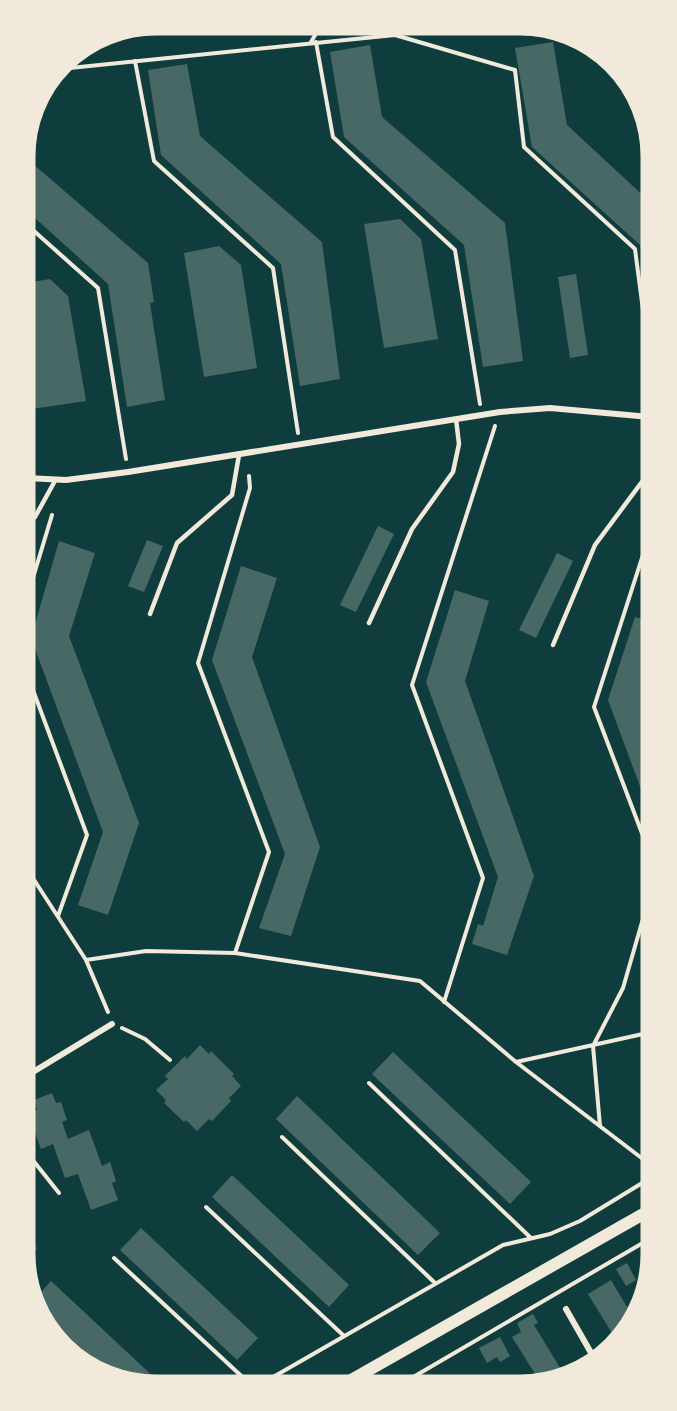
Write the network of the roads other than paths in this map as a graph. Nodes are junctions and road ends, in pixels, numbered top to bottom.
1 (642, 416) edge
2 (456, 419) junction
3 (239, 455) junction
4 (35, 478) edge
5 (56, 479) junction
6 (642, 482) edge
7 (35, 517) edge
8 (150, 614) dead end
9 (369, 623) dead end
10 (554, 645) dead end
11 (112, 1024) road end
12 (34, 1071) edge
13 (642, 1215) edge
14 (566, 1310) road end
15 (591, 1353) edge
16 (358, 1376) edge

1 - 2 street
2 - 3 street
2 - 9 lane
3 - 5 street
3 - 8 lane
4 - 5 street
5 - 7 lane
6 - 10 lane
11 - 12 street
13 - 16 main road
14 - 15 street

